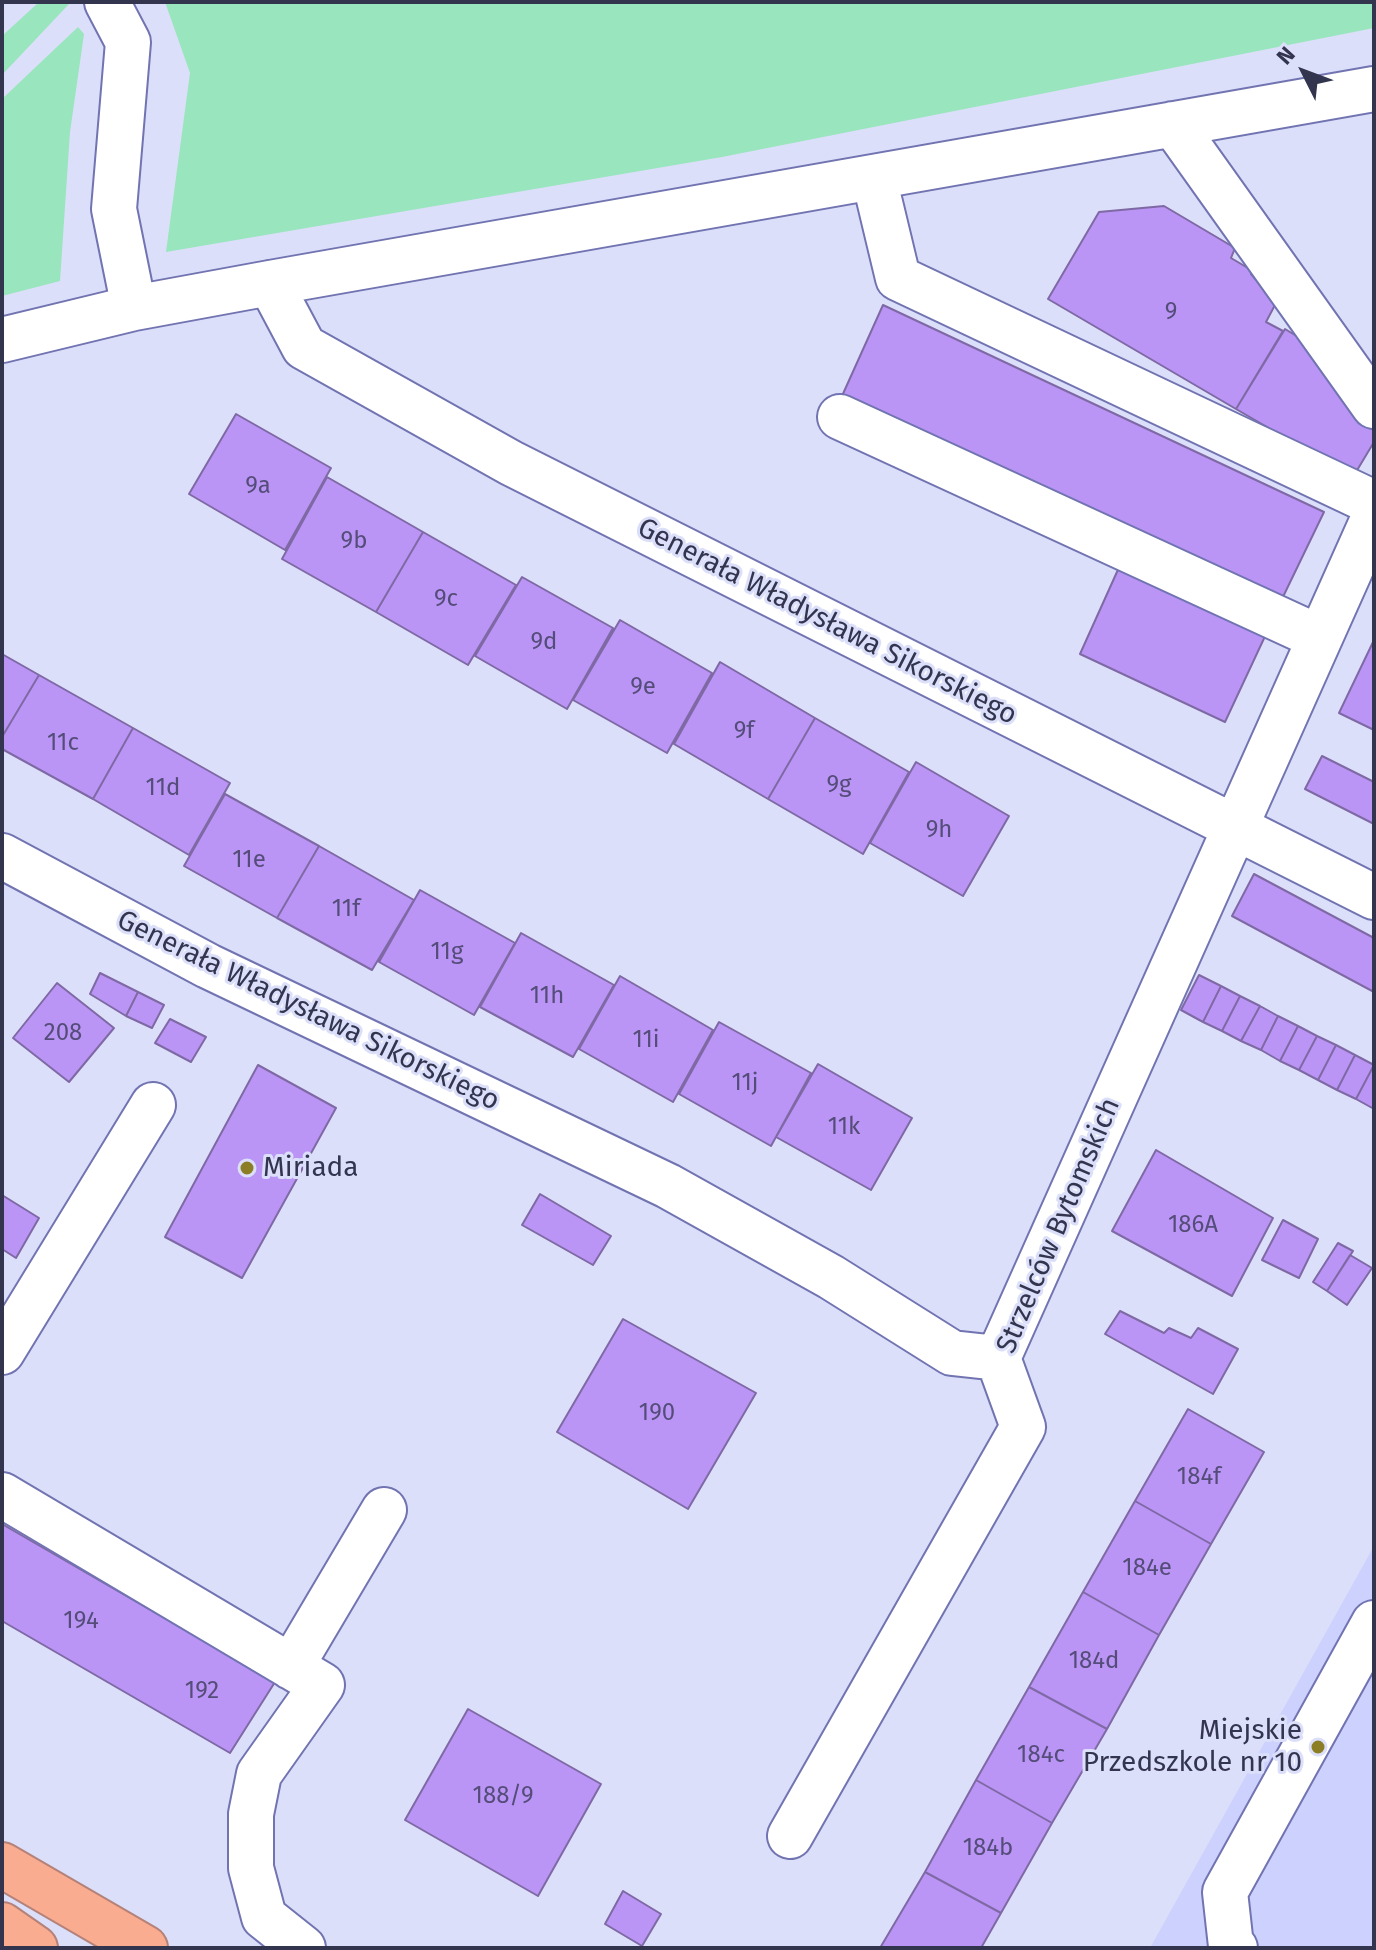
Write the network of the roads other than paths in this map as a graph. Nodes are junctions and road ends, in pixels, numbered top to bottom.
1 (107, 2) edge
2 (1374, 89) edge
3 (1173, 124) junction
4 (874, 178) junction
5 (270, 283) junction
6 (134, 308) junction
7 (2, 340) edge
8 (1374, 406) edge
9 (840, 417) dead end
10 (1374, 503) edge
11 (1374, 517) edge
12 (1318, 637) junction
13 (1233, 828) junction
14 (2, 856) edge
15 (1374, 897) edge
16 (153, 1105) dead end
17 (2, 1352) edge
18 (998, 1358) junction
19 (2, 1495) edge
20 (384, 1510) dead end
21 (1374, 1623) edge
22 (291, 1667) junction
23 (790, 1836) dead end
24 (2, 1865) edge
25 (2, 1925) edge
26 (35, 1948) edge
27 (145, 1948) edge
28 (304, 1948) edge
29 (1235, 1948) edge

1 - 6 street
2 - 3 street
3 - 4 street
3 - 8 street
4 - 5 street
4 - 10 street
5 - 6 street
5 - 13 street, Generała Władysława Sikorskiego
6 - 7 street
9 - 12 street
11 - 12 street
12 - 13 street
13 - 15 street
13 - 18 street, Strzelców Bytomskich
14 - 18 street, Generała Władysława Sikorskiego
16 - 17 street
18 - 23 street, Strzelców Bytomskich
19 - 22 street
20 - 22 street
21 - 29 street
22 - 28 street
24 - 27 highway
25 - 26 highway

